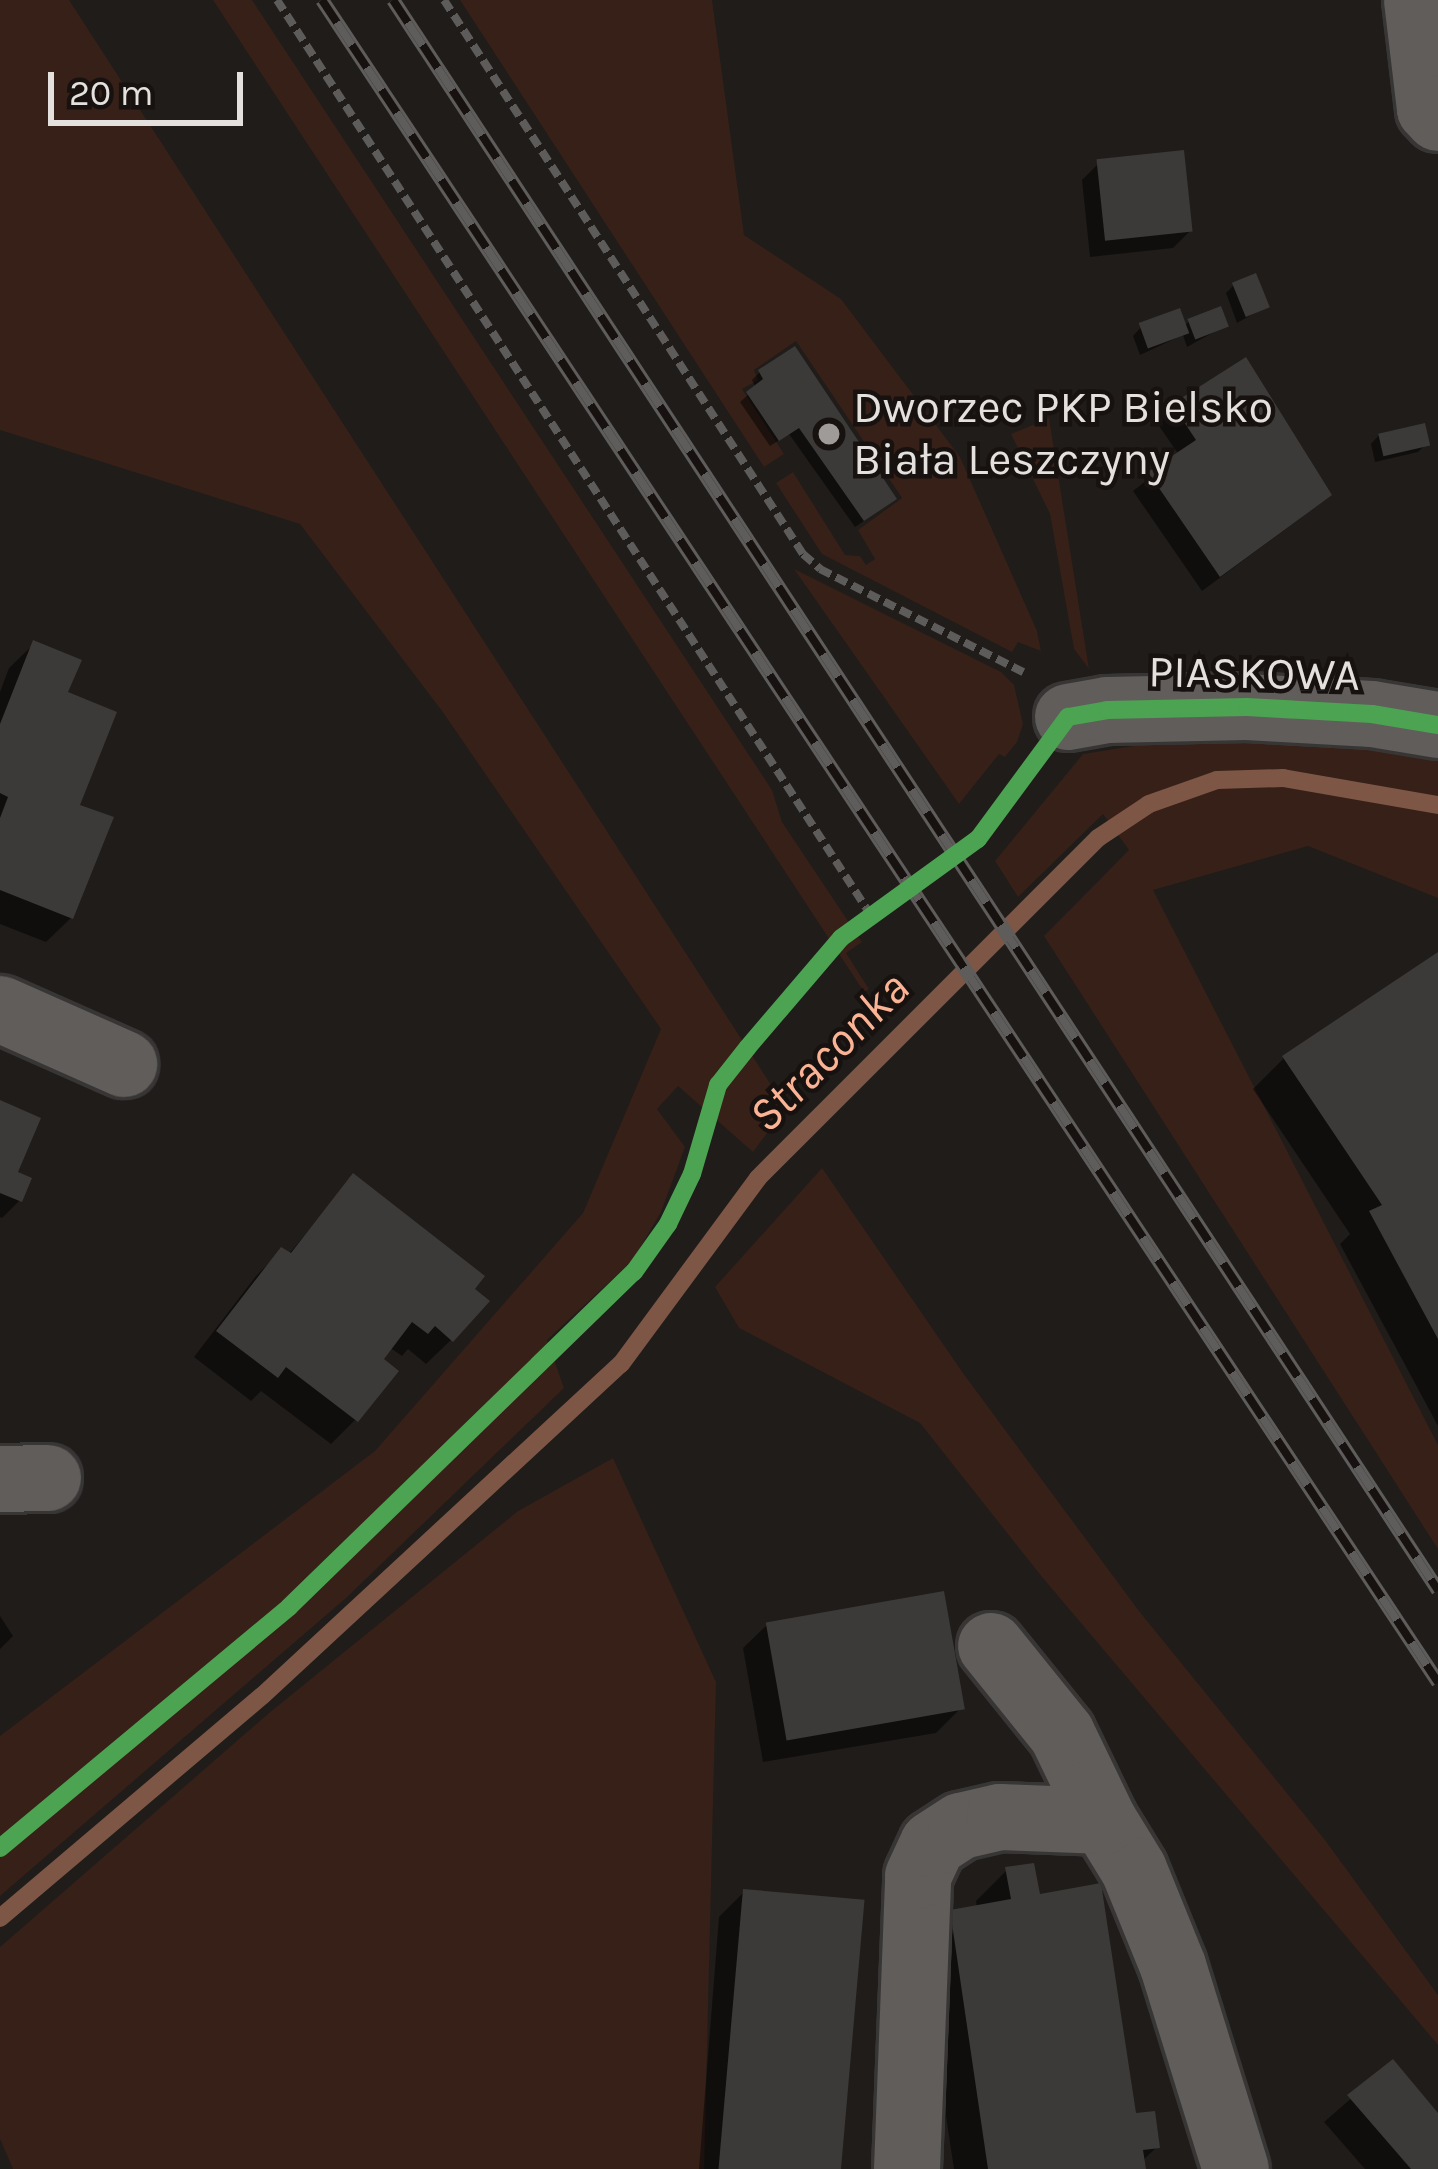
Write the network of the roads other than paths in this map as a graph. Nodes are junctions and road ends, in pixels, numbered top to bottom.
1 (1418, 0) edge
2 (1438, 118) edge
3 (1053, 698) road end
4 (1438, 725) edge
5 (0, 1009) edge
6 (124, 1064) dead end
7 (991, 1646) dead end
8 (1104, 1821) junction
9 (907, 2169) edge
10 (1236, 2169) edge

1 - 2 street
3 - 4 street, PIASKOWA
5 - 6 street
7 - 8 street
8 - 9 street
8 - 10 street

